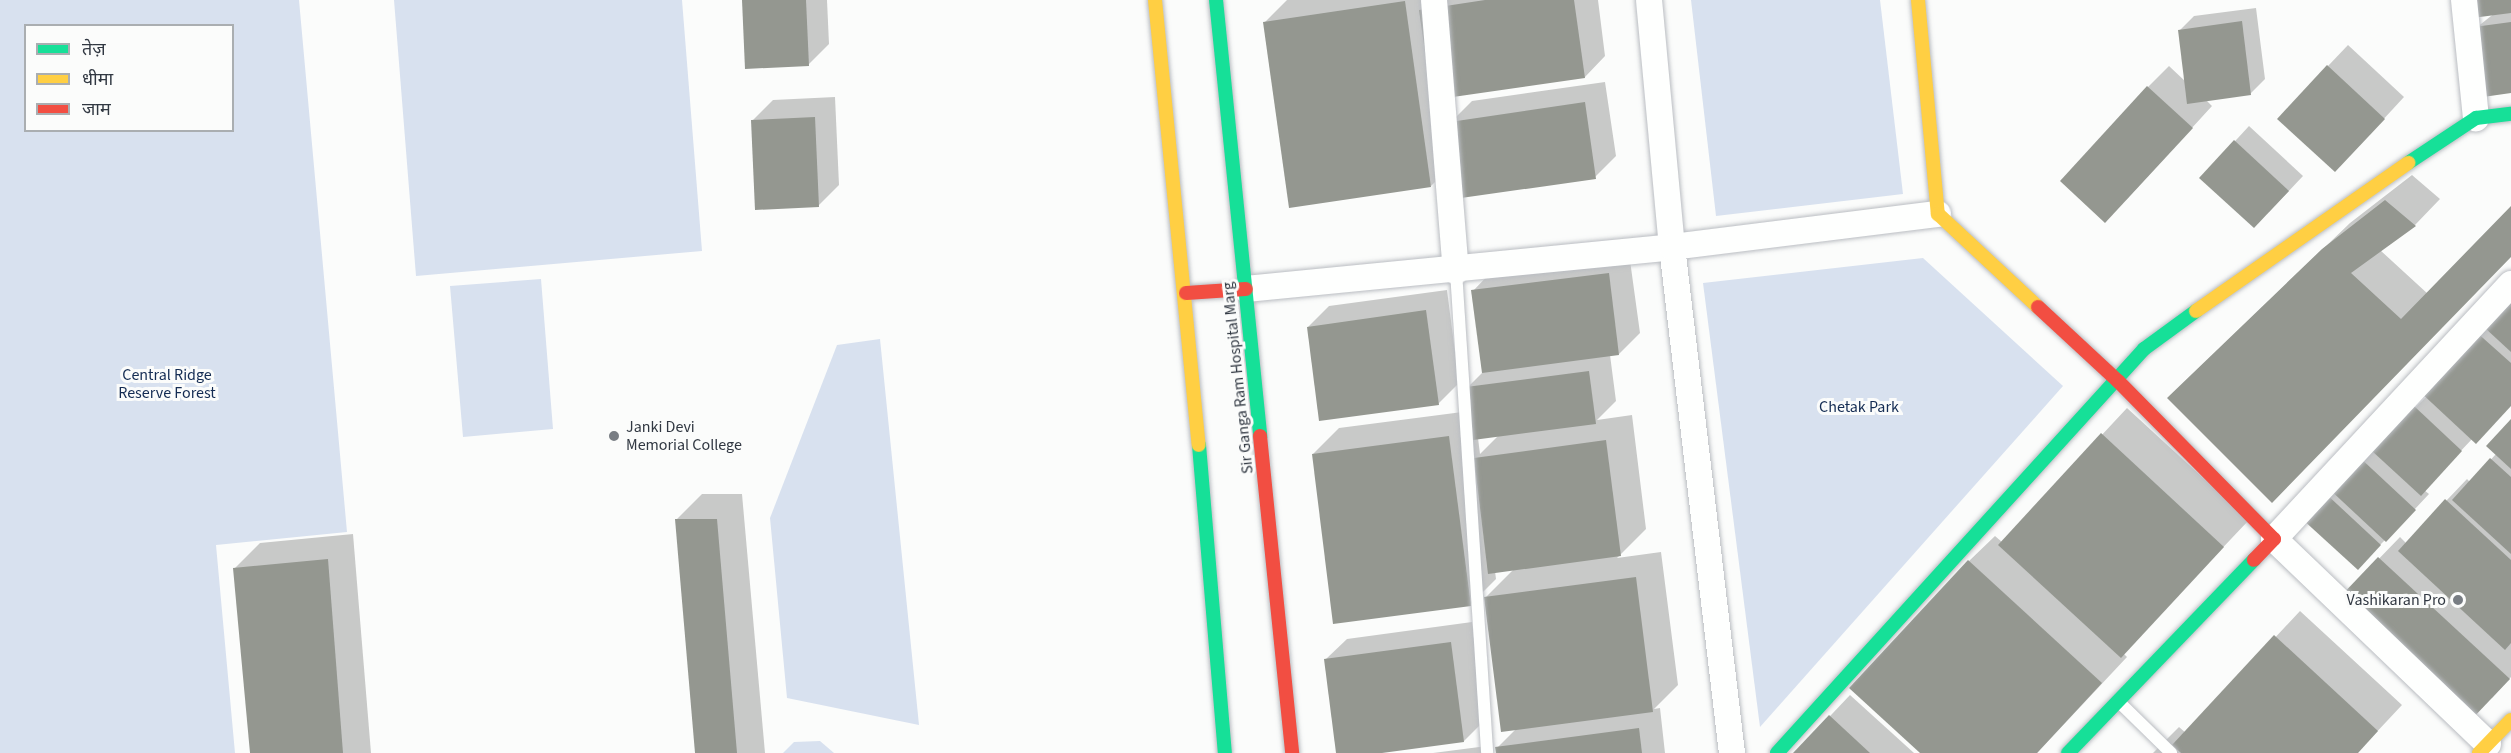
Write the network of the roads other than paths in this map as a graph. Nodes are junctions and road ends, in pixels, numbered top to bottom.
1 (1155, 0) edge
2 (1216, 0) edge
3 (1434, 0) edge
4 (1649, 0) edge
5 (1918, 0) edge
6 (2464, 0) edge
7 (2511, 114) edge
8 (2476, 118) junction
9 (1938, 214) junction
10 (1672, 247) junction
11 (1456, 271) junction
12 (2511, 284) edge
13 (1246, 289) junction
14 (1186, 293) junction
15 (2118, 381) junction
16 (2274, 539) junction
17 (2118, 701) junction
18 (2511, 720) edge
19 (2484, 748) edge
20 (1225, 753) edge
21 (1292, 753) edge
22 (1487, 753) edge
23 (1732, 753) edge
24 (1777, 753) edge
25 (2068, 753) edge
26 (2171, 753) edge

1 - 14 street
2 - 13 street, Sir Ganga Ram Hospital Marg
3 - 11 street
4 - 10 street
5 - 9 street
6 - 8 street
7 - 8 street
8 - 15 street
9 - 10 street
9 - 15 street
10 - 11 street
10 - 23 street
11 - 13 street
11 - 22 lane
12 - 16 street
13 - 14 street
13 - 21 street, Sir Ganga Ram Hospital Marg
14 - 20 street
15 - 16 street
15 - 24 street
16 - 17 street
16 - 19 street
17 - 25 street
17 - 26 lane
18 - 19 street

